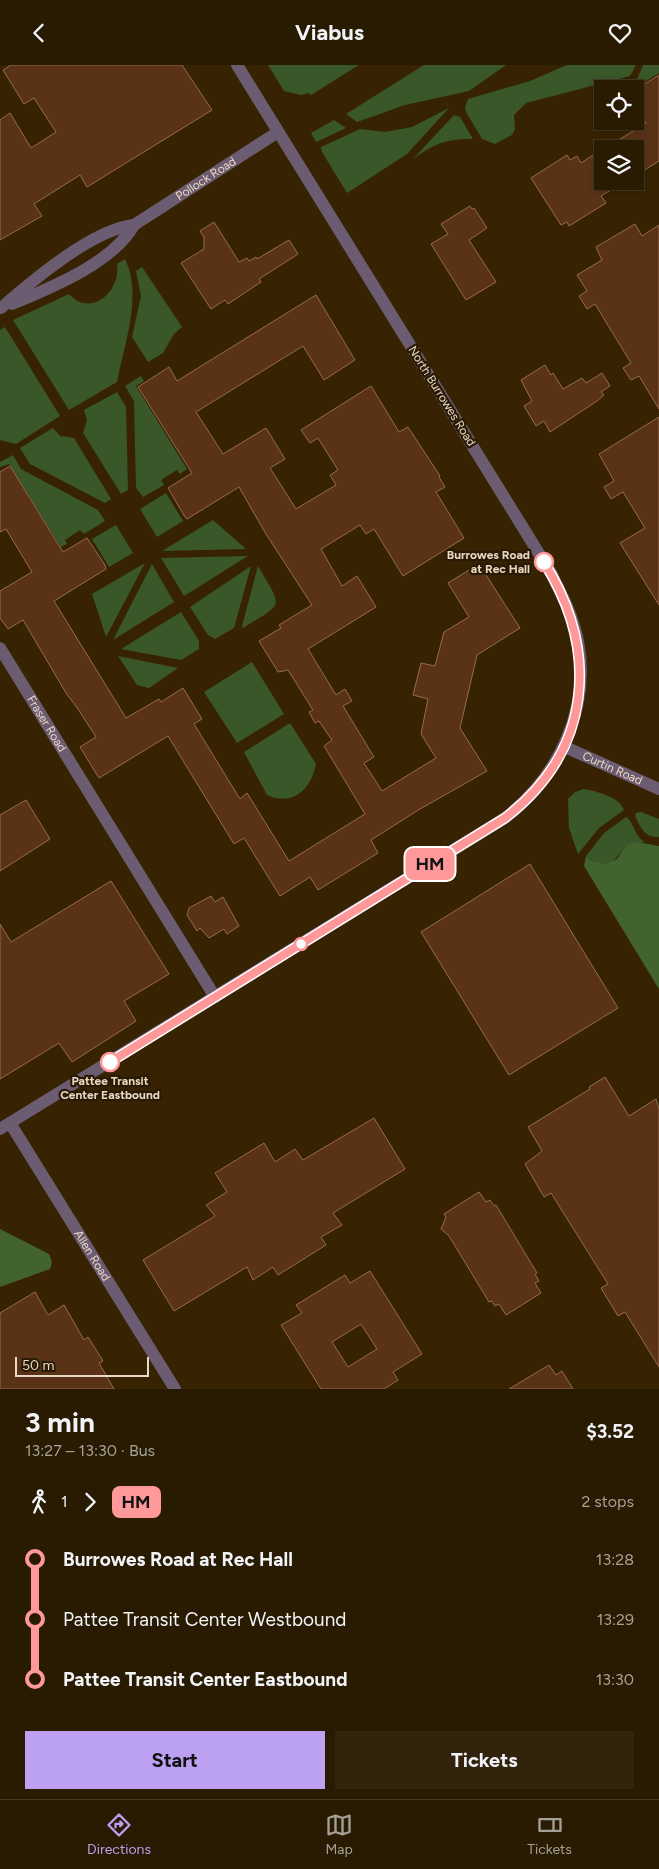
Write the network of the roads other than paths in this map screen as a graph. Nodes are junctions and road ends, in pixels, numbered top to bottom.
1 (237, 65) edge
2 (278, 133) junction
3 (134, 225) junction
4 (1, 309) edge
5 (0, 648) edge
6 (565, 747) junction
7 (659, 789) edge
8 (214, 997) junction
9 (5, 1126) edge
10 (175, 1389) edge

1 - 2 street, North Burrowes Road
2 - 3 street, Pollock Road
2 - 6 street, North Burrowes Road
3 - 4 street, Pollock Road
3 - 4 street, Pollock Road
5 - 8 street, Fraser Road
6 - 7 street, Curtin Road
6 - 8 street
8 - 9 street
9 - 10 street, Allen Road

